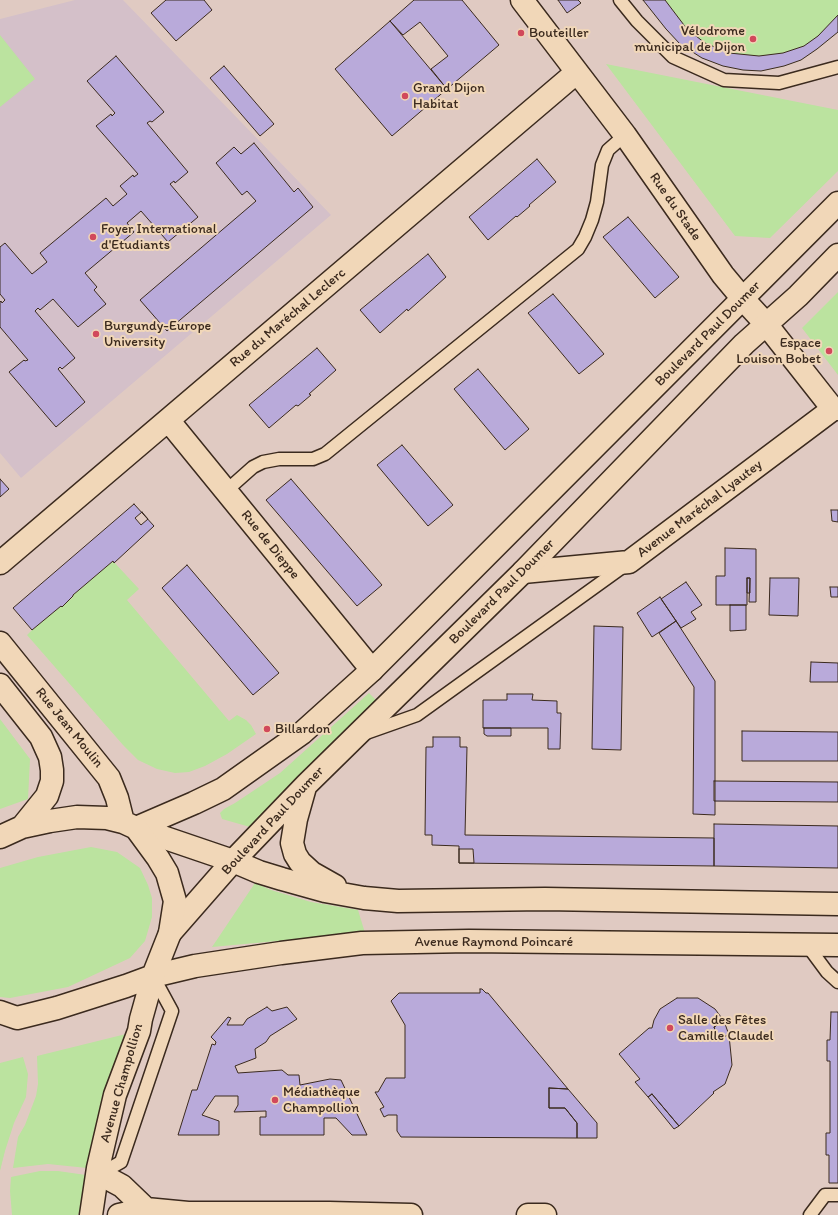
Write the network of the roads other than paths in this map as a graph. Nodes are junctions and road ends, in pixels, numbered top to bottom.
1 (522, 0) edge
2 (620, 0) edge
3 (838, 67) edge
4 (577, 72) junction
5 (625, 136) junction
6 (838, 203) edge
7 (838, 255) edge
8 (743, 299) junction
9 (766, 324) junction
10 (836, 409) edge
11 (168, 420) junction
12 (226, 491) junction
13 (629, 562) junction
14 (0, 563) edge
15 (523, 572) junction
16 (0, 643) edge
17 (372, 670) junction
18 (0, 685) edge
19 (353, 737) junction
20 (306, 784) junction
21 (130, 825) junction
22 (22, 827) junction
23 (0, 837) edge
24 (234, 861) junction
25 (364, 898) junction
26 (838, 904) edge
27 (170, 933) junction
28 (808, 945) junction
29 (838, 945) edge
30 (154, 976) junction
31 (838, 982) edge
32 (6, 1017) edge
33 (98, 1174) junction
34 (838, 1195) edge
35 (146, 1209) junction
36 (91, 1215) edge
37 (119, 1215) edge
38 (411, 1215) edge
39 (528, 1215) edge
40 (545, 1215) edge
41 (810, 1215) edge

1 - 4 main road, Rue du Stade
2 - 3 lane
4 - 5 main road, Rue du Stade
4 - 11 main road, Rue du Maréchal Leclerc
5 - 8 main road, Rue du Stade
5 - 12 lane
6 - 8 main road, Boulevard Paul Doumer
7 - 9 main road, Boulevard Paul Doumer
8 - 9 main road, Rue du Stade
8 - 17 main road, Boulevard Paul Doumer
9 - 10 main road, Rue du Stade
9 - 15 main road, Boulevard Paul Doumer
10 - 13 main road, Avenue Maréchal Lyautey
11 - 12 main road, Rue de Dieppe
11 - 14 main road, Rue du Maréchal Leclerc
12 - 17 main road, Rue de Dieppe
13 - 15 main road, Avenue Maréchal Lyautey
13 - 19 lane
15 - 19 main road, Boulevard Paul Doumer
16 - 21 main road, Rue Jean Moulin
17 - 21 main road, Boulevard Paul Doumer
18 - 22 main road, Rue Jean Moulin
19 - 20 main road, Boulevard Paul Doumer
20 - 24 main road, Boulevard Paul Doumer
20 - 25 main road
21 - 22 main road
21 - 24 main road
21 - 27 main road
22 - 23 main road
24 - 25 main road
24 - 27 main road, Boulevard Paul Doumer
25 - 26 main road
27 - 30 main road, Avenue Champollion
28 - 29 main road, Avenue Raymond Poincaré
28 - 30 main road, Avenue Raymond Poincaré
28 - 31 lane
30 - 32 main road, Avenue Raymond Poincaré
30 - 33 main road, Avenue Champollion
33 - 35 main road
33 - 36 main road, Avenue Champollion
34 - 41 lane
35 - 37 main road
35 - 38 main road
39 - 40 main road

